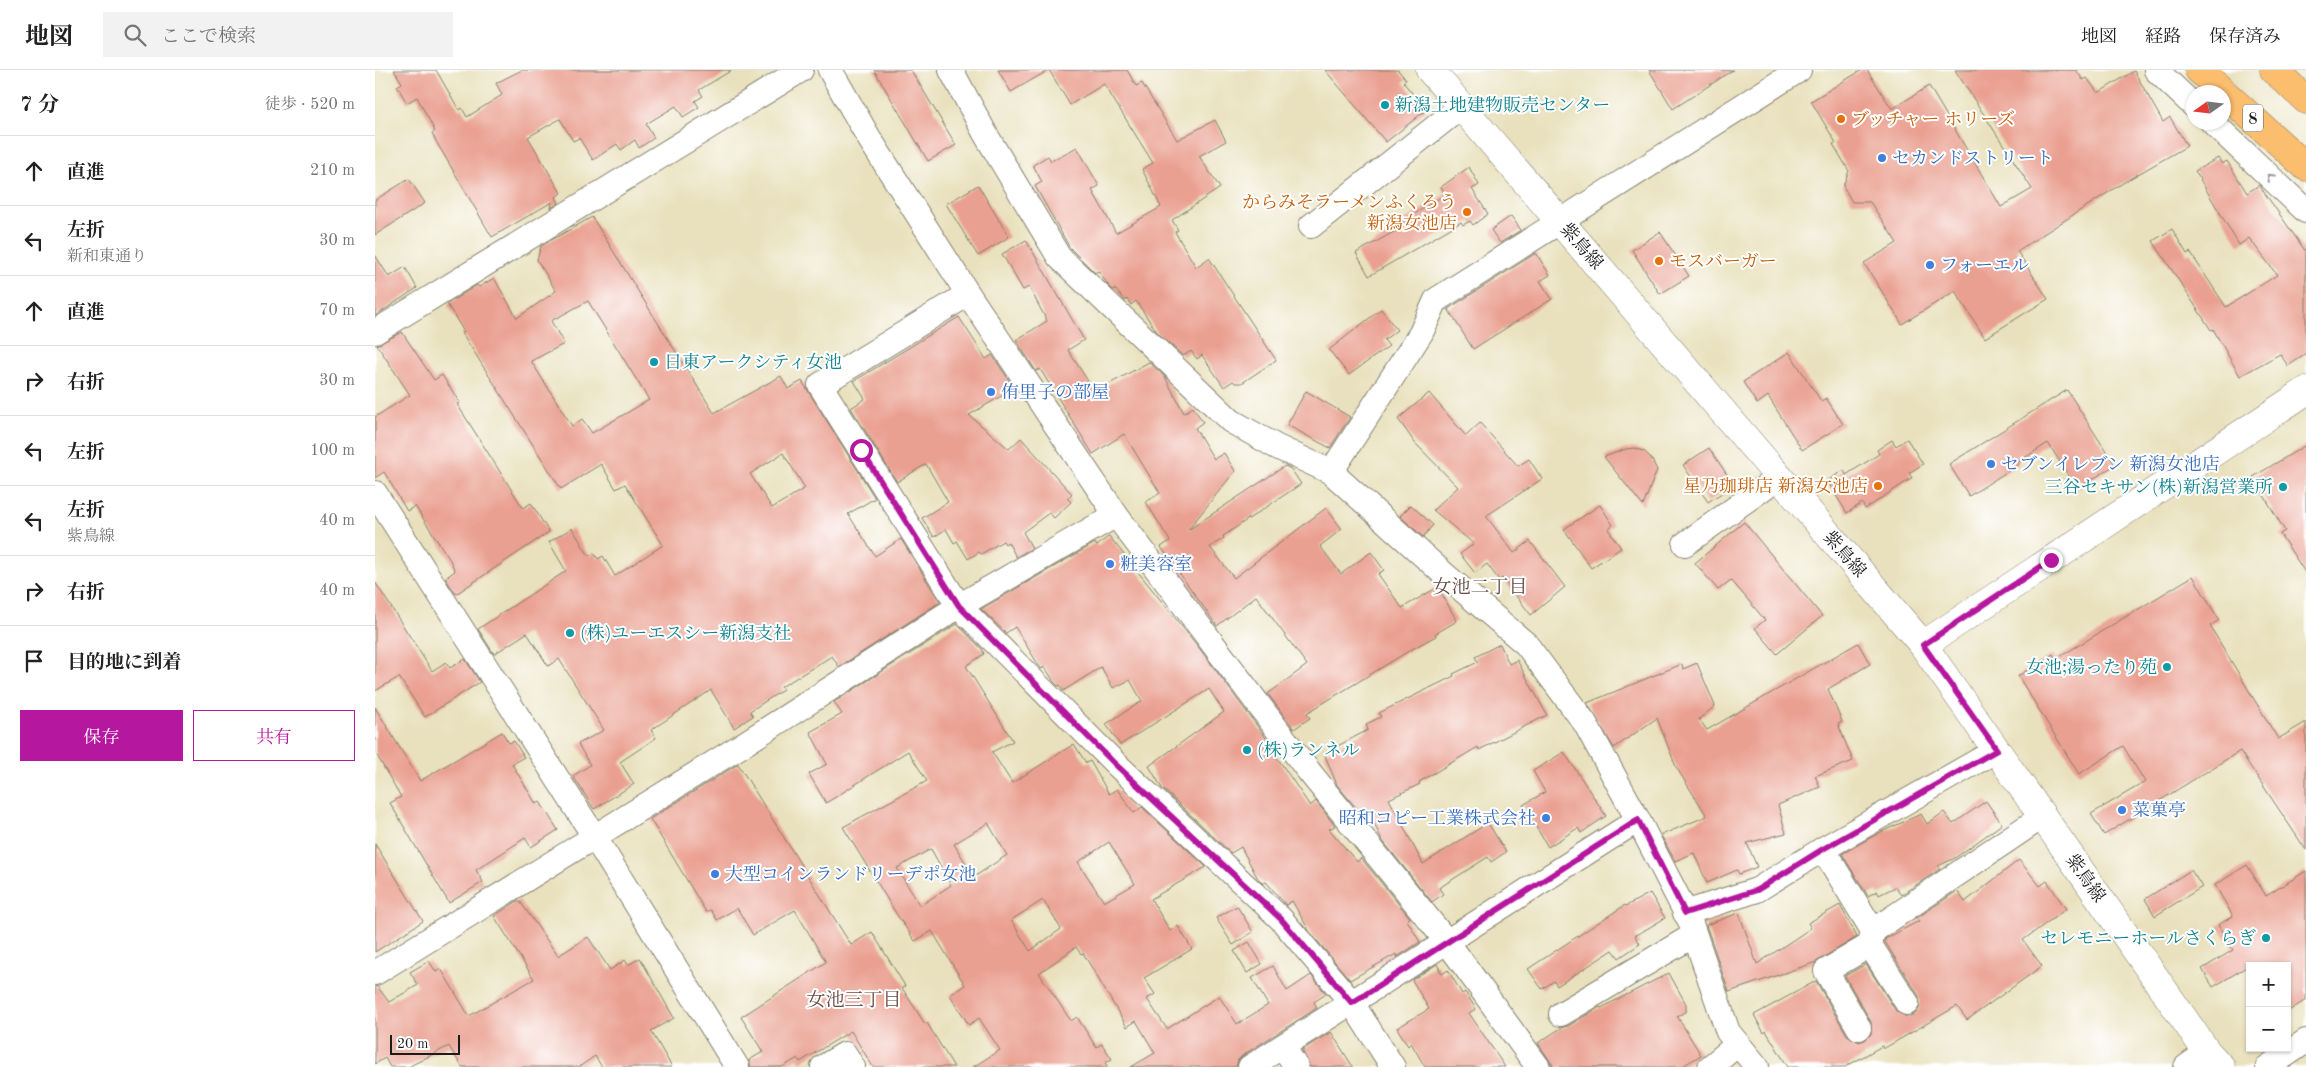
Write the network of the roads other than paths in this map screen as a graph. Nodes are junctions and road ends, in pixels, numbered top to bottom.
1 (801, 70) edge
2 (830, 70) edge
3 (951, 70) edge
4 (1430, 70) edge
5 (1799, 70) edge
6 (2156, 70) edge
7 (2199, 70) edge
8 (2274, 70) edge
9 (2186, 98) edge
10 (2306, 100) edge
11 (1462, 106) junction
12 (2221, 130) edge
13 (2306, 167) edge
14 (2306, 210) edge
15 (1560, 221) junction
16 (1311, 226) dead end
17 (968, 294) junction
18 (375, 332) edge
19 (2306, 391) edge
20 (1331, 472) junction
21 (1779, 477) junction
22 (375, 493) edge
23 (1116, 515) junction
24 (1685, 544) dead end
25 (959, 606) junction
26 (1923, 645) junction
27 (1997, 750) junction
28 (2043, 816) junction
29 (1638, 820) junction
30 (594, 836) junction
31 (1823, 849) junction
32 (1685, 913) junction
33 (1694, 935) junction
34 (1871, 938) junction
35 (1448, 942) junction
36 (375, 974) edge
37 (1907, 1002) dead end
38 (1352, 1003) junction
39 (1561, 1014) dead end
40 (1859, 1028) dead end
41 (2306, 1041) edge
42 (1738, 1044) junction
43 (1283, 1046) junction
44 (2204, 1062) edge
45 (737, 1067) edge
46 (823, 1067) edge
47 (853, 1067) edge
48 (1250, 1067) edge
49 (1296, 1067) edge
50 (1393, 1067) edge
51 (1538, 1067) edge
52 (1709, 1067) edge
53 (1757, 1067) edge
54 (2268, 1067) edge

1 - 18 street
2 - 17 street
3 - 20 street
4 - 11 street, 紫鳥線
5 - 15 street
6 - 9 street
7 - 13 highway, 8
8 - 10 highway
11 - 15 street, 紫鳥線
11 - 16 street
14 -> 12 street
15 - 20 street
15 - 21 street, 紫鳥線
17 - 23 street
17 - 25 street
19 - 26 street
20 - 29 street
21 - 24 street
21 - 26 street, 紫鳥線
22 - 30 street
23 - 25 street
23 - 35 street
25 - 30 street
25 - 38 street
26 - 27 street, 紫鳥線
27 - 28 street, 紫鳥線
27 - 31 street
28 - 34 street
28 - 44 street, 紫鳥線
29 - 32 street
29 - 35 street
30 - 36 street
30 - 45 street
31 - 32 street
31 - 34 street
32 - 33 street
33 - 39 street
33 - 42 street
34 - 37 street
34 - 40 street
35 - 38 street
35 - 51 street
38 - 43 street
38 - 50 street
41 - 54 street
42 - 52 street
42 - 53 street
43 - 48 street
43 - 49 street
46 - 47 street

